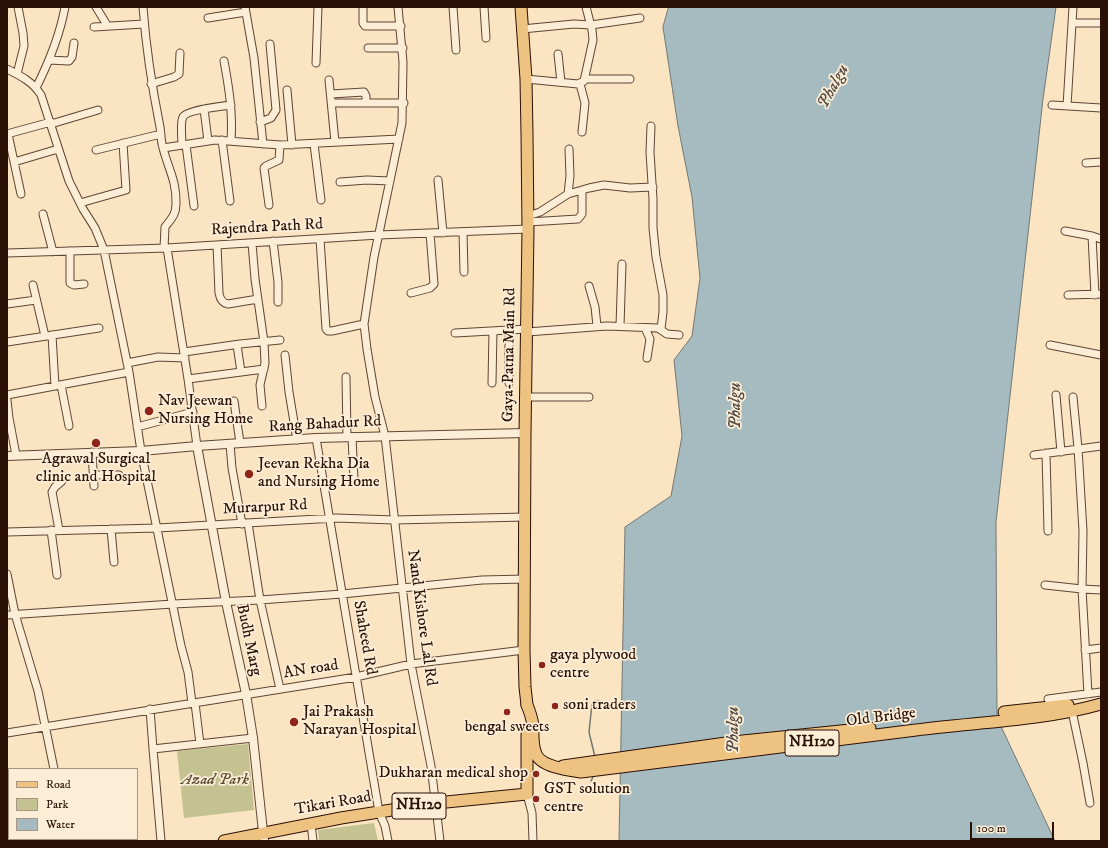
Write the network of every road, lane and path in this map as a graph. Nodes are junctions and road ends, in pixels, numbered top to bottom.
1 (18, 7) edge
2 (66, 7) edge
3 (96, 7) edge
4 (143, 7) edge
5 (318, 7) edge
6 (363, 7) edge
7 (398, 7) edge
8 (453, 7) edge
9 (484, 7) edge
10 (521, 7) edge
11 (586, 7) edge
12 (1073, 7) edge
13 (246, 9) edge
14 (208, 18) dead end
15 (640, 18) dead end
16 (1072, 23) junction
17 (1101, 23) edge
18 (144, 24) junction
19 (591, 25) junction
20 (107, 26) junction
21 (401, 26) junction
22 (94, 27) dead end
23 (522, 29) junction
24 (486, 38) dead end
25 (74, 43) dead end
26 (270, 44) dead end
27 (368, 48) dead end
28 (403, 48) junction
29 (456, 50) dead end
30 (180, 53) dead end
31 (558, 54) dead end
32 (49, 60) junction
33 (224, 61) dead end
34 (316, 63) dead end
35 (7, 69) edge
36 (17, 74) junction
37 (526, 79) junction
38 (630, 79) dead end
39 (329, 80) dead end
40 (583, 81) junction
41 (561, 82) junction
42 (151, 84) junction
43 (36, 88) junction
44 (287, 90) dead end
45 (331, 94) junction
46 (332, 103) junction
47 (366, 103) junction
48 (404, 103) junction
49 (232, 105) junction
50 (1052, 106) dead end
51 (1067, 106) junction
52 (1101, 108) edge
53 (204, 109) junction
54 (98, 110) dead end
55 (260, 122) junction
56 (51, 123) junction
57 (651, 126) dead end
58 (582, 132) dead end
59 (7, 134) edge
60 (161, 134) junction
61 (399, 139) junction
62 (222, 140) junction
63 (208, 141) junction
64 (231, 141) junction
65 (335, 142) junction
66 (123, 143) junction
67 (263, 144) junction
68 (314, 144) junction
69 (184, 145) junction
70 (280, 145) junction
71 (292, 145) junction
72 (163, 148) junction
73 (58, 149) junction
74 (569, 149) dead end
75 (96, 150) dead end
76 (14, 162) junction
77 (1101, 162) edge
78 (1086, 163) dead end
79 (438, 180) dead end
80 (390, 181) junction
81 (340, 182) dead end
82 (652, 187) junction
83 (582, 190) junction
84 (21, 194) dead end
85 (568, 194) junction
86 (321, 200) dead end
87 (230, 201) dead end
88 (80, 203) junction
89 (269, 205) dead end
90 (194, 206) dead end
91 (43, 214) dead end
92 (528, 222) junction
93 (1066, 231) dead end
94 (463, 232) junction
95 (430, 233) junction
96 (443, 233) junction
97 (379, 235) junction
98 (1092, 236) junction
99 (320, 238) junction
100 (1101, 239) edge
101 (274, 241) junction
102 (252, 242) junction
103 (217, 245) junction
104 (166, 248) junction
105 (104, 250) junction
106 (70, 251) junction
107 (53, 252) junction
108 (7, 253) edge
109 (622, 264) dead end
110 (464, 272) dead end
111 (84, 284) dead end
112 (33, 285) dead end
113 (589, 286) dead end
114 (411, 293) dead end
115 (1098, 295) edge
116 (1068, 296) dead end
117 (258, 299) junction
118 (36, 300) junction
119 (278, 302) dead end
120 (7, 304) edge
121 (364, 324) junction
122 (597, 326) junction
123 (620, 326) junction
124 (99, 328) dead end
125 (645, 328) junction
126 (661, 329) junction
127 (509, 330) junction
128 (493, 331) junction
129 (527, 331) junction
130 (455, 333) dead end
131 (49, 335) junction
132 (679, 335) dead end
133 (280, 340) dead end
134 (7, 342) edge
135 (264, 342) junction
136 (237, 344) junction
137 (1050, 345) dead end
138 (184, 355) junction
139 (285, 355) dead end
140 (1101, 355) edge
141 (647, 358) dead end
142 (127, 363) junction
143 (264, 369) junction
144 (129, 372) junction
145 (241, 372) junction
146 (346, 376) dead end
147 (188, 379) junction
148 (492, 382) dead end
149 (509, 383) dead end
150 (58, 386) junction
151 (7, 395) edge
152 (1056, 395) dead end
153 (526, 397) junction
154 (589, 397) dead end
155 (1073, 397) dead end
156 (7, 400) edge
157 (234, 401) dead end
158 (262, 406) dead end
159 (193, 412) junction
160 (69, 426) dead end
161 (137, 427) junction
162 (525, 433) junction
163 (385, 436) junction
164 (350, 437) junction
165 (316, 438) junction
166 (297, 440) junction
167 (240, 443) junction
168 (230, 444) junction
169 (197, 446) junction
170 (1101, 446) edge
171 (1078, 448) junction
172 (141, 451) junction
173 (92, 452) junction
174 (1061, 452) junction
175 (1046, 453) junction
176 (16, 455) junction
177 (1034, 455) dead end
178 (7, 456) edge
179 (93, 475) junction
180 (119, 475) dead end
181 (354, 480) dead end
182 (62, 481) dead end
183 (94, 486) dead end
184 (525, 517) junction
185 (330, 519) junction
186 (394, 520) junction
187 (245, 523) junction
188 (212, 526) junction
189 (157, 528) junction
190 (111, 529) junction
191 (55, 530) junction
192 (1048, 531) dead end
193 (7, 532) edge
194 (114, 562) dead end
195 (7, 574) edge
196 (56, 575) dead end
197 (526, 579) junction
198 (1045, 585) dead end
199 (402, 588) junction
200 (1082, 589) junction
201 (1101, 590) edge
202 (342, 594) junction
203 (260, 600) junction
204 (226, 602) junction
205 (173, 604) junction
206 (15, 614) junction
207 (7, 615) edge
208 (1101, 648) edge
209 (524, 650) junction
210 (1085, 650) junction
211 (411, 664) junction
212 (356, 677) junction
213 (280, 689) junction
214 (1101, 692) edge
215 (246, 694) junction
216 (1088, 694) junction
217 (1101, 698) edge
218 (1048, 700) dead end
219 (194, 703) junction
220 (1101, 704) edge
221 (527, 705) junction
222 (150, 709) junction
223 (1072, 711) junction
224 (1042, 712) junction
225 (45, 726) junction
226 (7, 732) edge
227 (253, 738) junction
228 (200, 744) junction
229 (153, 749) junction
230 (54, 768) edge
231 (527, 794) junction
232 (436, 803) junction
233 (1090, 803) dead end
234 (380, 812) junction
235 (311, 824) junction
236 (263, 837) edge
237 (161, 841) edge
238 (224, 841) edge
239 (313, 841) edge
240 (388, 841) edge
241 (440, 841) edge
242 (533, 841) edge

1 - 36 street
2 - 32 street
3 - 20 street
4 - 18 street
5 - 34 street
6 - 21 street
7 - 21 street, Nand Kishore Lal Rd
8 - 29 street
9 - 24 street
10 - 23 main road, Gaya-Patna Main Rd
11 - 19 street
12 - 16 street
13 - 14 street
13 - 55 street
15 - 19 street
16 - 17 street
16 - 51 street
18 - 20 street
18 - 42 street
19 - 23 street
19 - 40 street
20 - 22 street
21 - 28 street, Nand Kishore Lal Rd
23 - 37 main road, Gaya-Patna Main Rd
25 - 32 street
26 - 55 street
27 - 28 street
28 - 48 street, Nand Kishore Lal Rd
30 - 42 street
31 - 41 street
32 - 43 street
33 - 49 street
35 - 36 street
36 - 43 street
37 - 41 street
37 - 92 main road, Gaya-Patna Main Rd
38 - 40 street
39 - 45 street
40 - 41 street
40 - 58 street
42 - 60 street
43 - 56 street
44 - 71 street
45 - 46 street
45 - 47 street
46 - 47 street
46 - 65 street
47 - 48 street
48 - 61 street, Nand Kishore Lal Rd
49 - 53 street
49 - 64 street
50 - 51 street
51 - 52 street
53 - 63 street
53 - 69 street
54 - 56 street
55 - 67 street
56 - 59 street
56 - 73 street
57 - 82 street
59 - 76 street
60 - 66 street
60 - 72 street
61 - 65 street
61 - 80 street, Nand Kishore Lal Rd
62 - 63 street
62 - 64 street
62 - 87 street
63 - 69 street
64 - 67 street
65 - 68 street
66 - 75 street
66 - 88 street
67 - 70 street
68 - 71 street
68 - 86 street
69 - 72 street
69 - 90 street
70 - 71 street
70 - 89 street
72 - 104 street
73 - 76 street
73 - 88 street
74 - 85 street
76 - 84 street
77 - 78 street
79 - 96 street
80 - 81 street
80 - 97 street, Nand Kishore Lal Rd
82 - 83 street
82 - 126 street
83 - 85 street
83 - 92 street, Rajendra Path Rd
85 - 92 street
88 - 105 street
91 - 107 street
92 - 94 street, Rajendra Path Rd
92 - 129 main road, Gaya-Patna Main Rd
93 - 98 street
94 - 96 street, Rajendra Path Rd
94 - 110 street
95 - 96 street, Rajendra Path Rd
95 - 97 street, Rajendra Path Rd
95 - 114 street
97 - 99 street, Rajendra Path Rd
97 - 121 street, Nand Kishore Lal Rd
98 - 100 street
98 - 115 street
99 - 101 street, Rajendra Path Rd
99 - 121 street
101 - 102 street, Rajendra Path Rd
101 - 119 street
102 - 103 street, Rajendra Path Rd
102 - 117 street
103 - 104 street, Rajendra Path Rd
103 - 117 street
104 - 105 street, Rajendra Path Rd
104 - 138 street
105 - 106 street, Rajendra Path Rd
105 - 142 street
106 - 107 street, Rajendra Path Rd
106 - 111 street
107 - 108 street, Rajendra Path Rd
109 - 123 street
112 - 118 street
113 - 122 street
115 - 116 street
117 - 135 street
118 - 120 street
118 - 131 street
121 - 163 street, Nand Kishore Lal Rd
122 - 123 street
122 - 129 street
123 - 125 street
124 - 131 street
125 - 126 street
125 - 141 street
126 - 132 street
127 - 128 street
127 - 129 street
127 - 149 street
128 - 130 street
128 - 148 street
129 - 153 main road, Gaya-Patna Main Rd
131 - 134 street
131 - 150 street
133 - 135 street
135 - 136 street
135 - 143 street
136 - 138 street
136 - 145 street
137 - 140 street
138 - 142 street
138 - 147 street
139 - 166 street
142 - 144 street
143 - 145 street
143 - 158 street
144 - 150 street
144 - 161 street
145 - 147 street
146 - 164 street
147 - 159 street
150 - 151 street
150 - 160 street
152 - 174 street
153 - 154 street
153 - 162 main road, Gaya-Patna Main Rd
155 - 171 street
156 - 176 street
157 - 167 street
159 - 161 street
159 - 169 street
161 - 172 street
162 - 163 street, Rang Bahadur Rd
162 - 184 main road, Gaya-Patna Main Rd
163 - 164 street, Rang Bahadur Rd
163 - 186 street, Nand Kishore Lal Rd
164 - 165 street, Rang Bahadur Rd
164 - 181 street
165 - 166 street, Rang Bahadur Rd
165 - 185 street, Shaheed Rd
166 - 167 street, Rang Bahadur Rd
167 - 168 street, Rang Bahadur Rd
168 - 169 street, Rang Bahadur Rd
168 - 187 street
169 - 172 street, Rang Bahadur Rd
169 - 188 street, Budh Marg
170 - 171 street
171 - 174 street
171 - 200 street
172 - 173 street, Rang Bahadur Rd
172 - 189 street
173 - 176 street, Rang Bahadur Rd
173 - 179 street
174 - 175 street
175 - 177 street
175 - 192 street
176 - 178 street, Rang Bahadur Rd
179 - 180 street
179 - 183 street
182 - 191 street
184 - 186 street, Murarpur Rd
184 - 197 main road, Gaya-Patna Main Rd
185 - 186 street, Murarpur Rd
185 - 187 street, Murarpur Rd
185 - 202 street, Shaheed Rd
186 - 199 street, Nand Kishore Lal Rd
187 - 188 street, Murarpur Rd
187 - 203 street
188 - 189 street, Murarpur Rd
188 - 204 street, Budh Marg
189 - 190 street, Murarpur Rd
189 - 205 street
190 - 191 street, Murarpur Rd
190 - 194 street
191 - 193 street, Murarpur Rd
191 - 196 street
195 - 206 street
197 - 199 street
197 - 209 main road, Gaya-Patna Main Rd
198 - 200 street
199 - 202 street
199 - 211 street, Nand Kishore Lal Rd
200 - 201 street
200 - 210 street
202 - 203 street
202 - 212 street, Shaheed Rd
203 - 204 street
203 - 213 street
204 - 205 street
204 - 215 street, Budh Marg
205 - 206 street
205 - 219 street
206 - 207 street
206 - 225 street
208 - 210 street
209 - 211 street, AN road
209 - 221 main road, Gaya-Patna Main Rd
210 - 216 street
211 - 212 street, AN road
211 - 232 street, Nand Kishore Lal Rd
212 - 213 street, AN road
212 - 234 street, Shaheed Rd
213 - 215 street, AN road
214 - 216 street
215 - 219 street, AN road
215 - 227 street, Budh Marg
216 - 218 street
217 - 224 main road, NH120
219 - 222 street, AN road
219 - 228 street
220 - 223 main road, NH120
221 - 224 main road, Old Bridge / NH120
221 - 231 main road
222 - 225 street, AN road
222 - 229 street
223 - 224 main road, NH120
223 - 233 street
225 - 226 street, AN road
225 - 230 street
227 - 228 street
227 - 236 street, Budh Marg
228 - 229 street
229 - 237 street
231 - 232 main road, Tikari Road / NH120
231 - 242 street
232 - 234 main road, Tikari Road / NH120
232 - 241 street, Nand Kishore Lal Rd
234 - 235 main road, Tikari Road / NH120
234 - 240 street, Shaheed Rd
235 - 236 main road, Tikari Road / NH120
235 - 239 street
236 - 238 main road, Tikari Road / NH120

